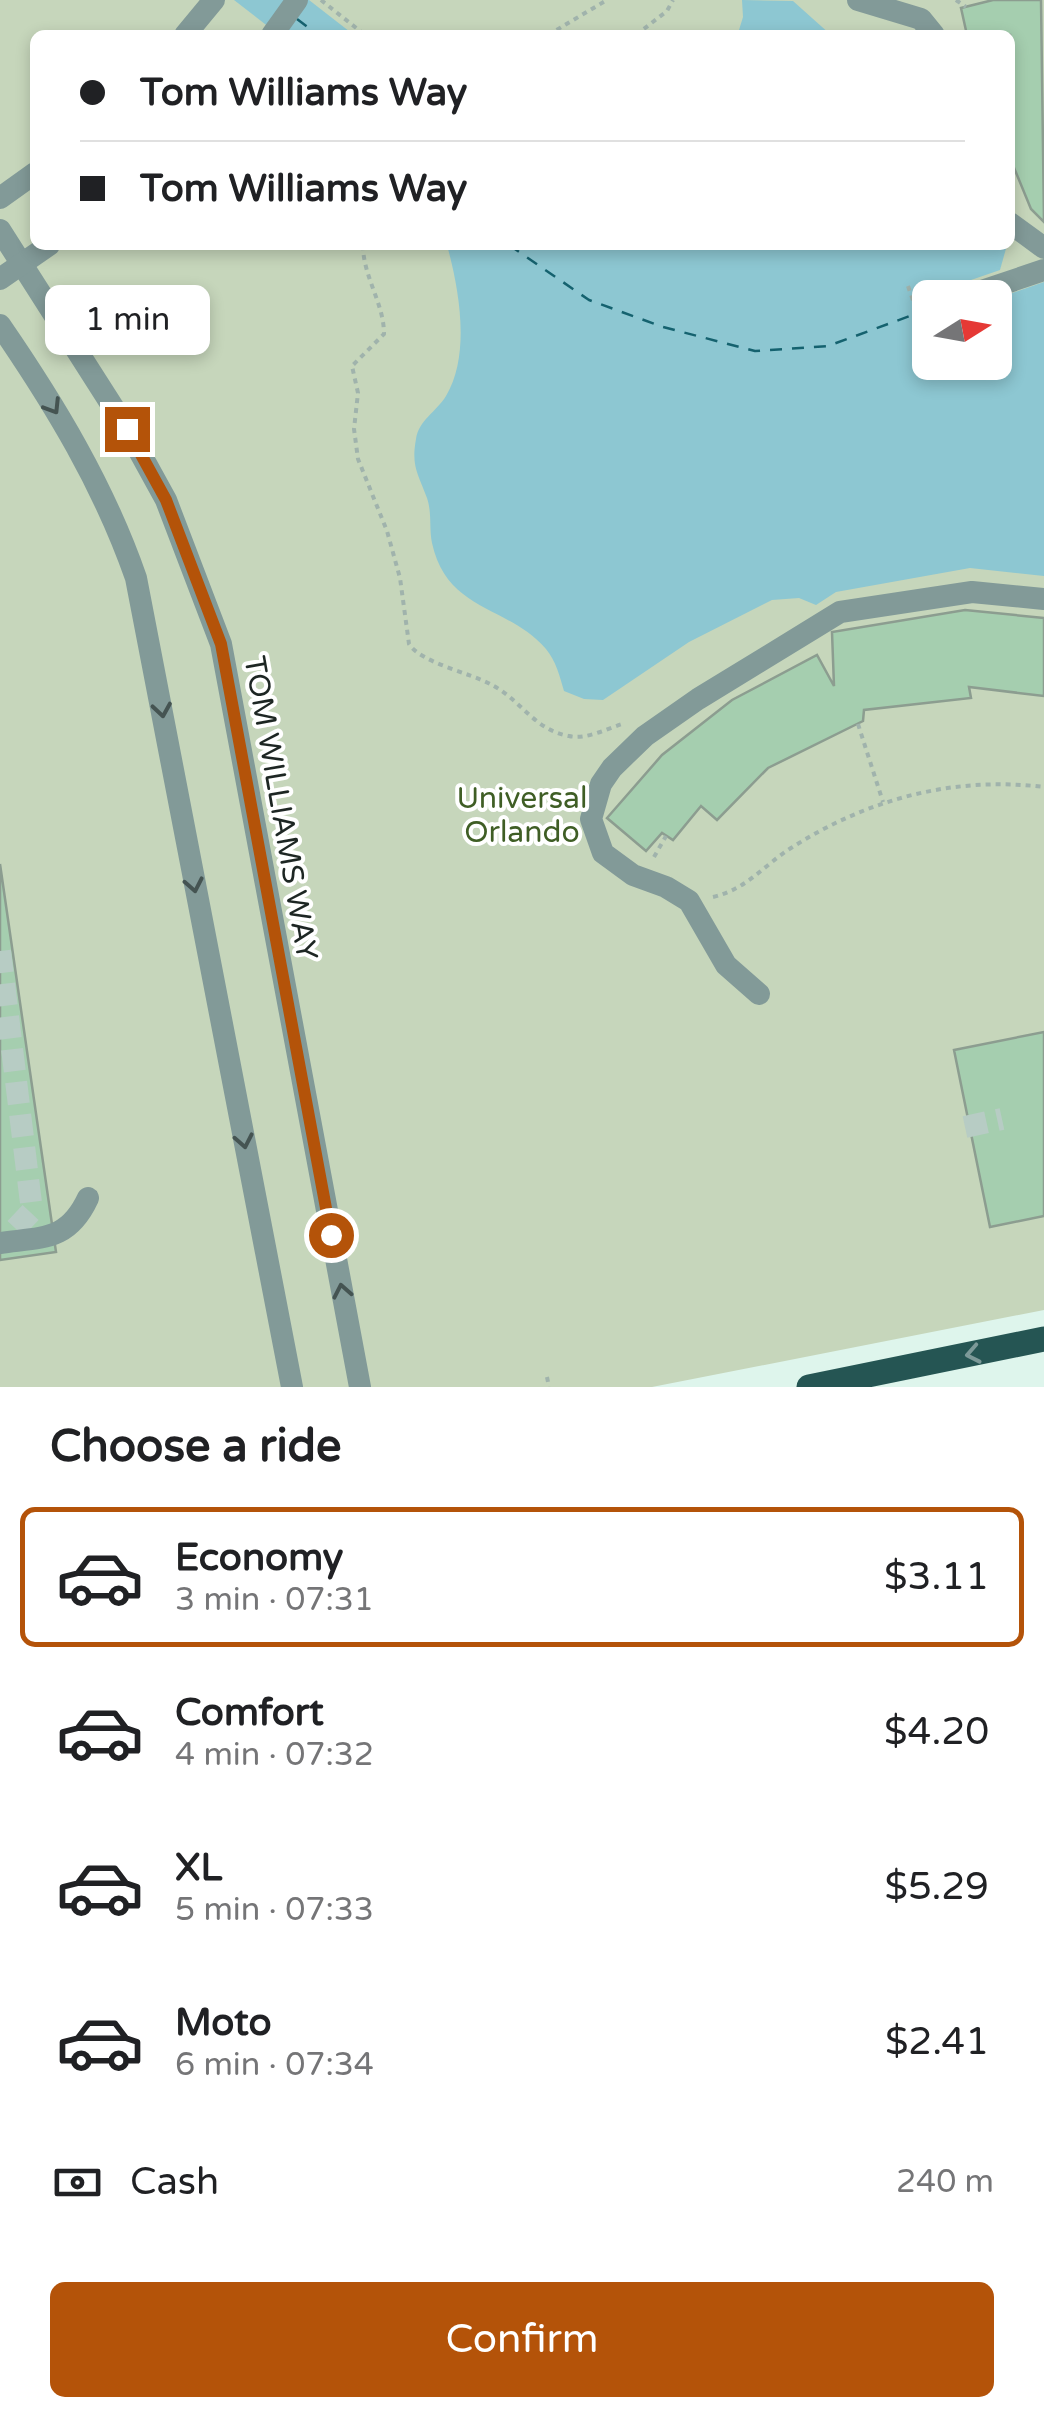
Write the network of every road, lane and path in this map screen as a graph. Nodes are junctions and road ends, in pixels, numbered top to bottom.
1 (214, 0) edge
2 (297, 0) edge
3 (322, 0) edge
4 (607, 0) edge
5 (673, 0) edge
6 (858, 0) edge
7 (956, 0) edge
8 (966, 7) dead end
9 (929, 18) edge
10 (190, 29) edge
11 (276, 30) edge
12 (359, 30) edge
13 (556, 30) edge
14 (643, 30) edge
15 (30, 177) edge
16 (0, 198) edge
17 (1015, 227) edge
18 (0, 230) edge
19 (1044, 248) edge
20 (43, 250) edge
21 (364, 250) edge
22 (22, 265) junction
23 (1044, 270) edge
24 (0, 279) edge
25 (1012, 281) edge
26 (908, 286) dead end
27 (912, 297) edge
28 (0, 325) edge
29 (1044, 598) edge
30 (858, 724) dead end
31 (646, 736) junction
32 (1044, 786) edge
33 (883, 802) junction
34 (689, 900) junction
35 (752, 989) dead end
36 (88, 1198) dead end
37 (5, 1235) edge
38 (1044, 1339) edge
39 (547, 1377) dead end
40 (292, 1387) edge
41 (360, 1387) edge
42 (549, 1387) edge
43 (808, 1387) edge

1 - 10 street
2 - 11 street
3 - 12 path
4 - 13 path
5 - 14 path
6 - 9 street
7 - 8 path
15 - 16 street
17 - 19 street
18 - 22 street, TOM WILLIAMS WAY
20 - 22 street
21 - 31 path
22 - 24 street
41 -> 22 street, TOM WILLIAMS WAY
23 - 25 street
26 - 27 path
28 -> 40 street
29 - 31 street
30 - 33 path
31 - 34 street
32 - 33 path
33 - 34 path
34 - 35 street
36 - 37 street
38 -> 43 main road
39 - 42 path

